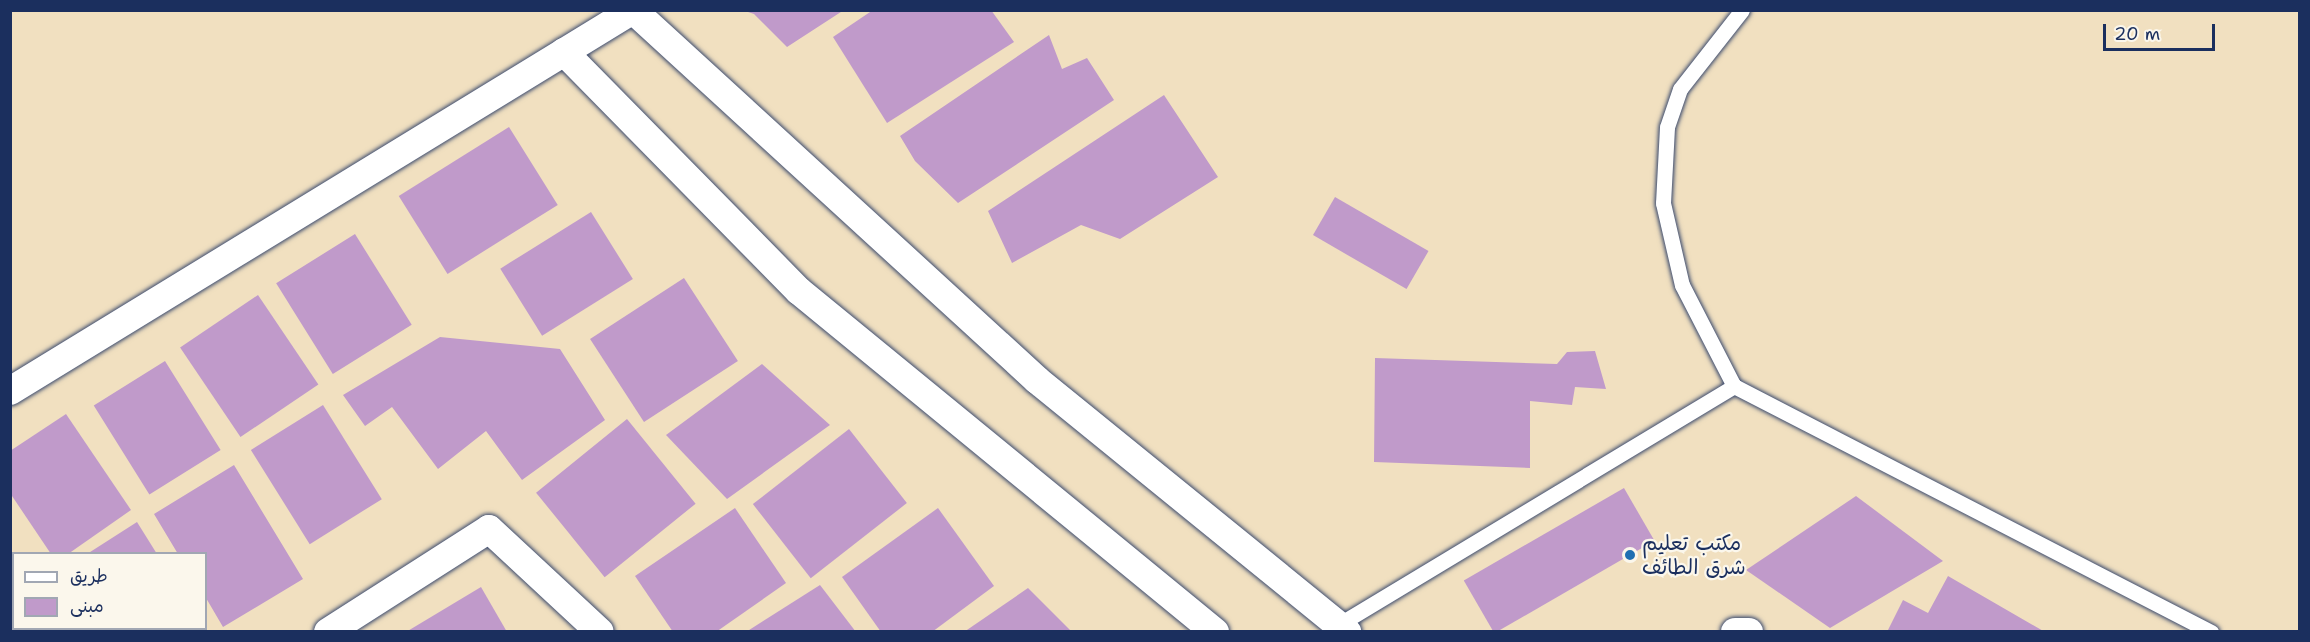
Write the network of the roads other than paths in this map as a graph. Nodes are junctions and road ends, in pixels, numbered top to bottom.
1 (633, 10) edge
2 (1742, 10) edge
3 (564, 52) junction
4 (1734, 386) junction
5 (10, 391) edge
6 (1343, 628) edge
7 (328, 632) edge
8 (600, 632) edge
9 (1215, 632) edge
10 (1735, 632) edge
11 (1749, 632) edge
12 (2211, 632) edge

1 - 3 street
1 - 6 street
2 - 4 lane
3 - 5 street
3 - 9 street
4 - 6 lane
4 - 12 lane
7 - 8 street
10 - 11 street

